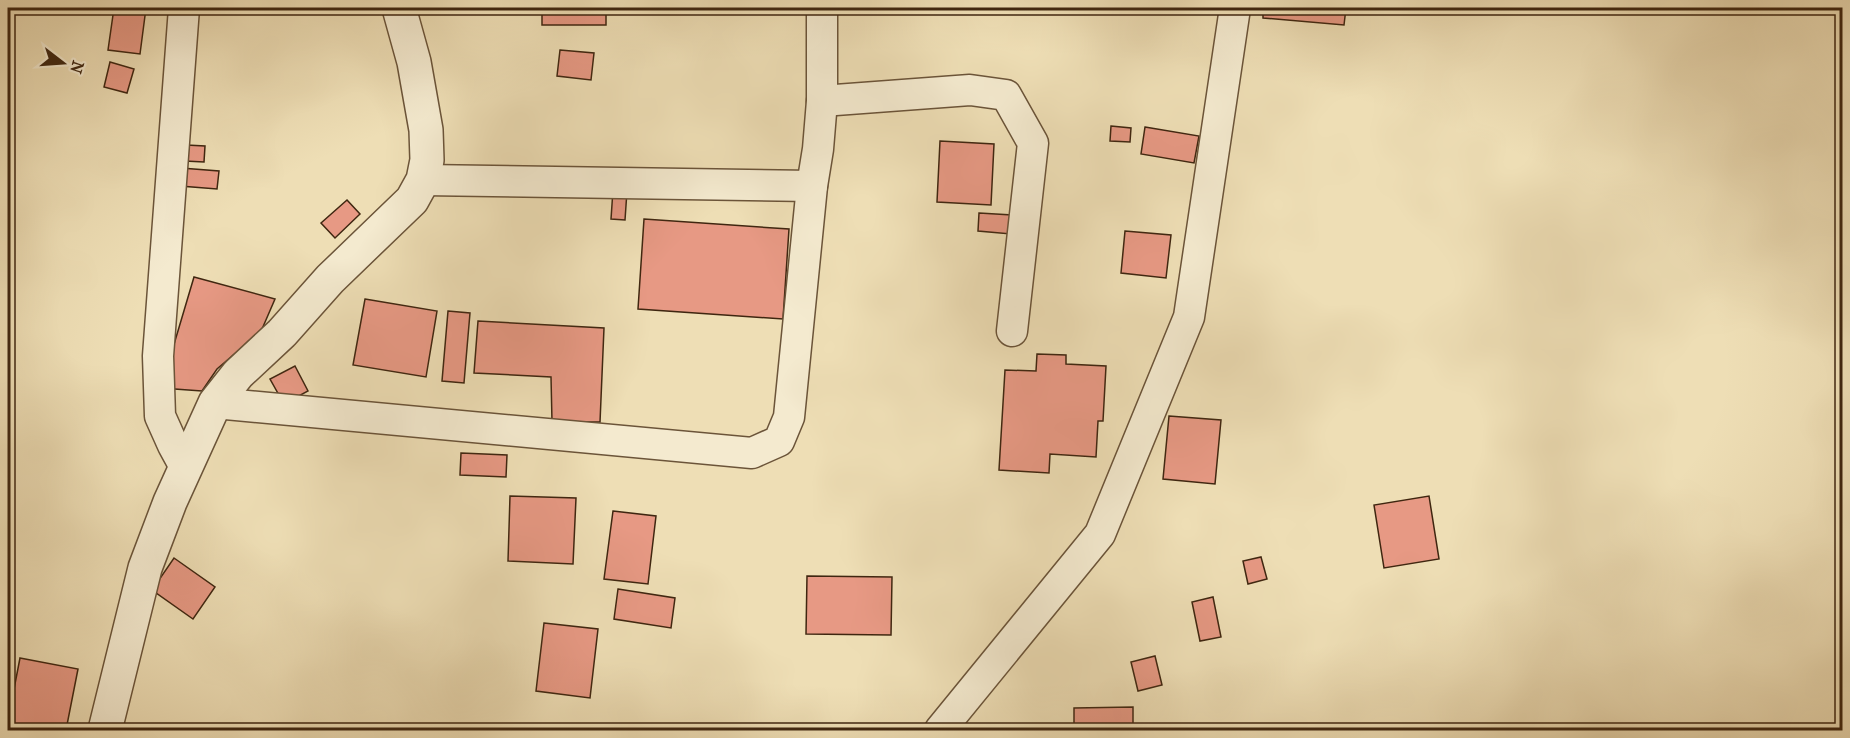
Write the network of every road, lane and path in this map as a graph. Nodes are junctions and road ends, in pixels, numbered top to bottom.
1 (184, 8) edge
2 (399, 8) edge
3 (822, 8) edge
4 (1235, 8) edge
5 (822, 101) junction
6 (423, 180) junction
7 (812, 186) junction
8 (1012, 331) dead end
9 (215, 403) junction
10 (185, 467) junction
11 (105, 730) edge
12 (940, 730) edge

1 - 10 street
2 - 6 street
3 - 5 street
4 - 12 street
5 - 7 street
5 - 8 street
6 - 7 street
6 - 9 street
7 - 9 street
9 - 10 street
10 - 11 street

